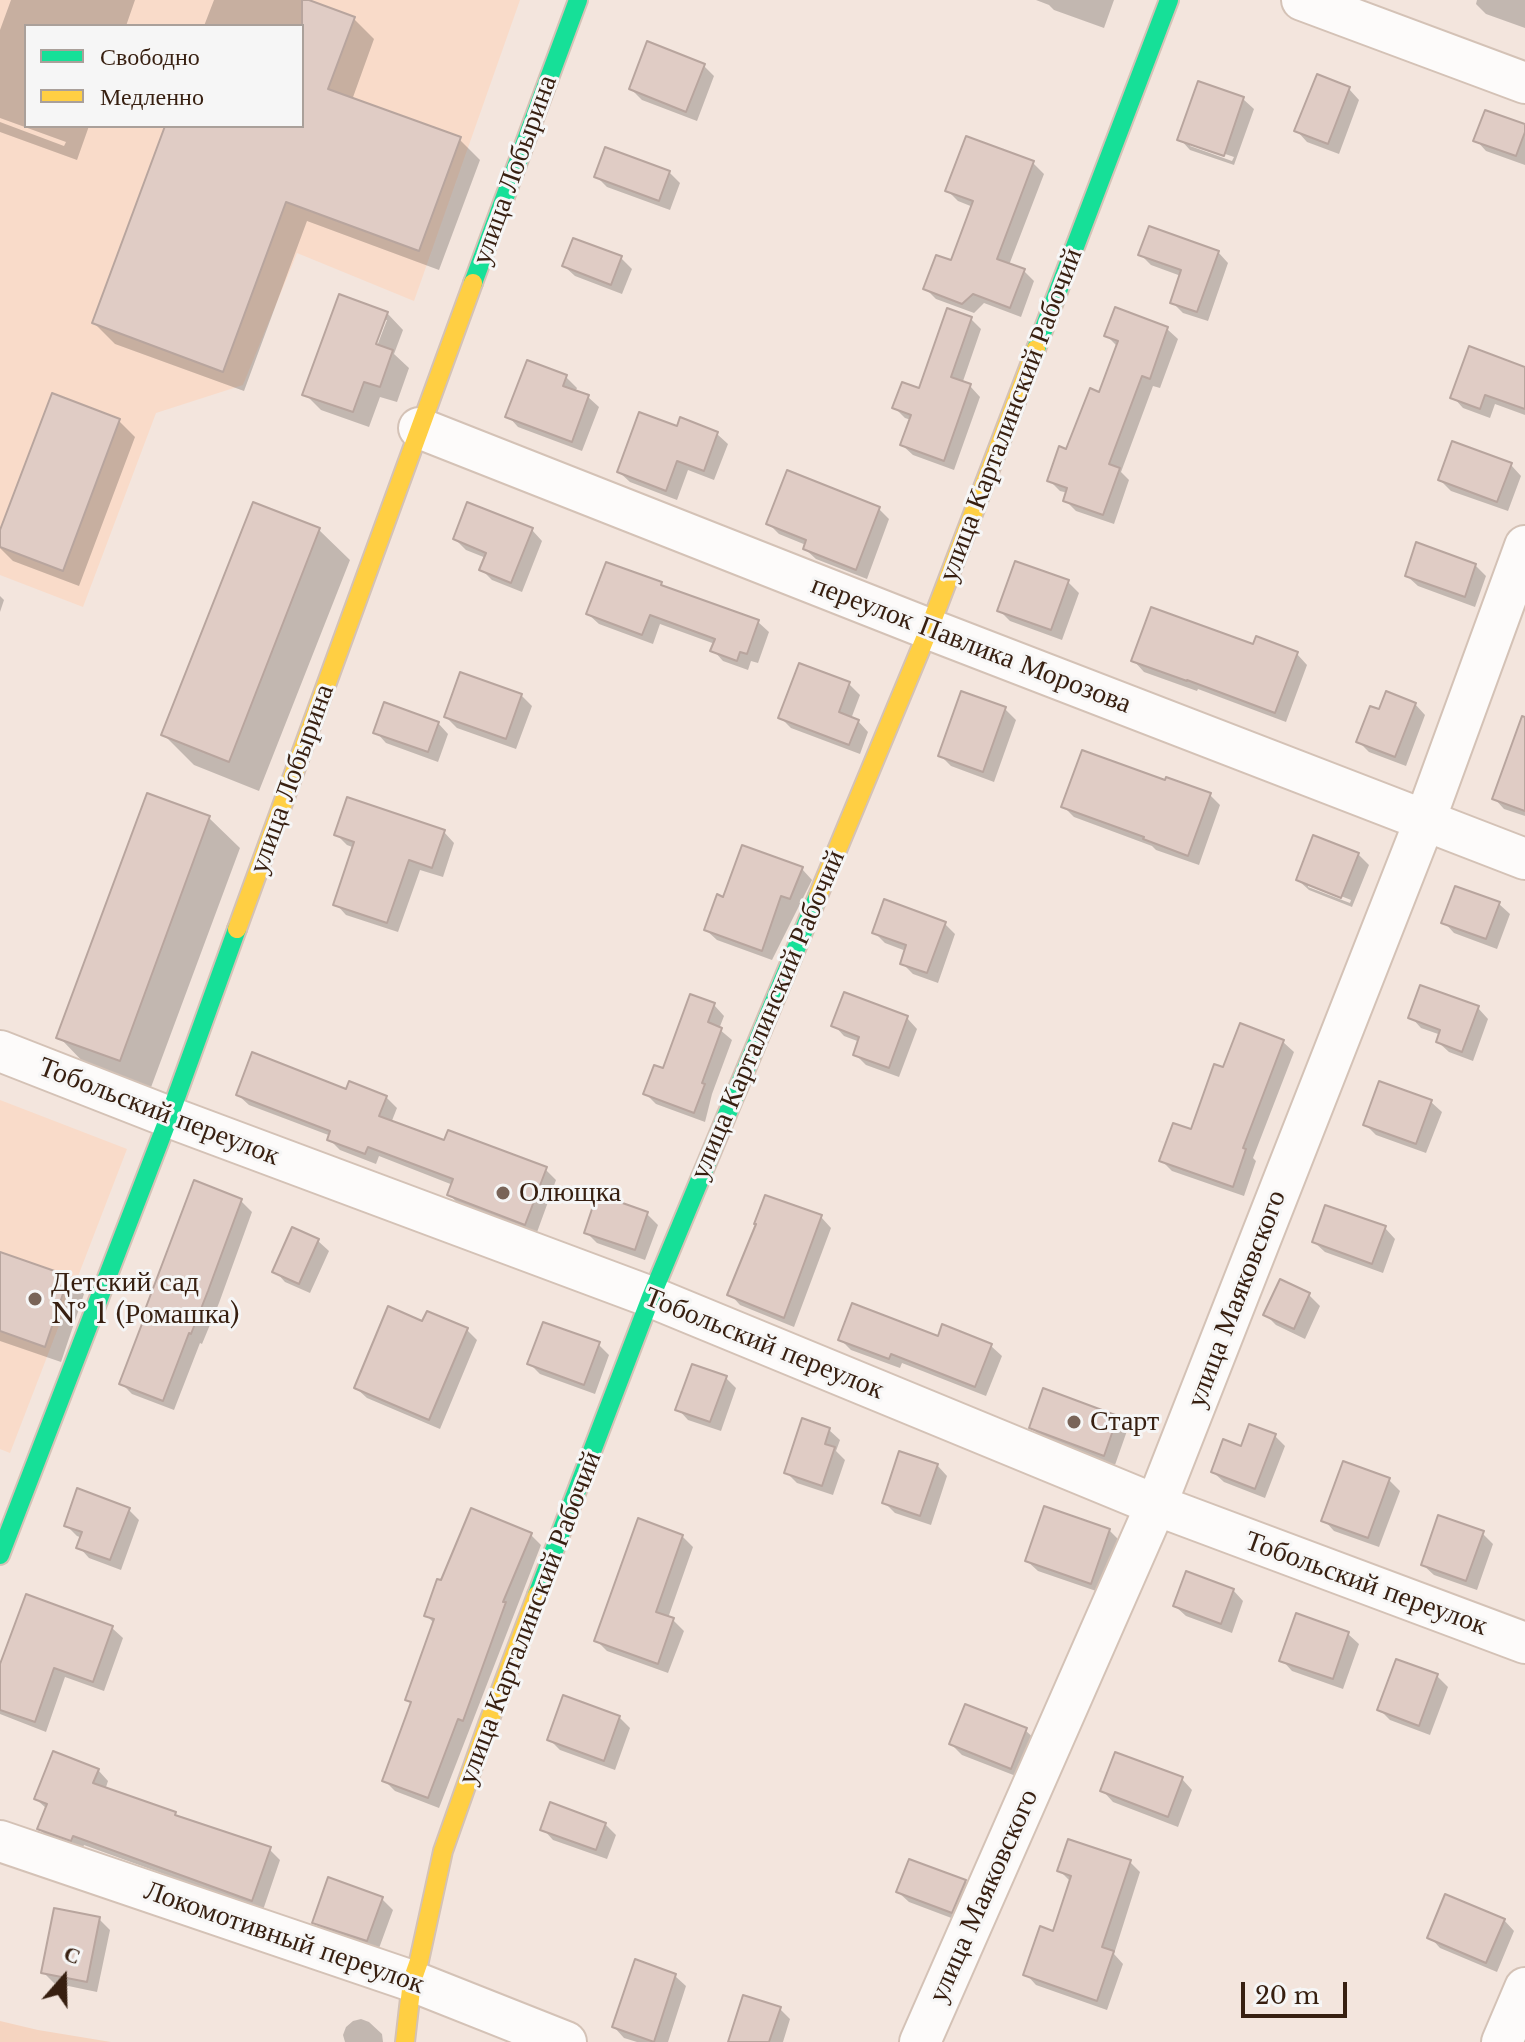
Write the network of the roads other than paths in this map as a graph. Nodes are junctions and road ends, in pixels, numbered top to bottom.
1 (578, 0) edge
2 (1169, 0) edge
3 (1302, 0) edge
4 (1525, 83) edge
5 (419, 428) junction
6 (1525, 546) edge
7 (929, 629) junction
8 (1425, 820) junction
9 (1525, 859) edge
10 (0, 1051) edge
11 (169, 1117) junction
12 (651, 1297) junction
13 (1156, 1505) junction
14 (0, 1555) edge
15 (1525, 1643) edge
16 (0, 1841) edge
17 (412, 1981) junction
18 (1525, 1988) edge
19 (405, 2042) edge
20 (566, 2042) edge
21 (920, 2042) edge
22 (1502, 2042) edge

1 - 5 street, улица Лобырина
2 - 7 street, улица Карталинский Рабочий
3 - 4 street
5 - 7 street, переулок Павлика Морозова
5 - 11 street, улица Лобырина
6 - 8 street, улица Маяковского
7 - 8 street, переулок Павлика Морозова
7 - 12 street, улица Карталинский Рабочий
8 - 9 street, переулок Павлика Морозова
8 - 13 street, улица Маяковского
10 - 11 street, Тобольский переулок
11 - 12 street, Тобольский переулок
11 - 14 street, улица Лобырина
12 - 13 street, Тобольский переулок
12 - 17 street, улица Карталинский Рабочий
13 - 15 street, Тобольский переулок
13 - 21 street, улица Маяковского
16 - 17 street, Локомотивный переулок
17 - 19 street, улица Карталинский Рабочий
17 - 20 street, Локомотивный переулок
18 - 22 street

